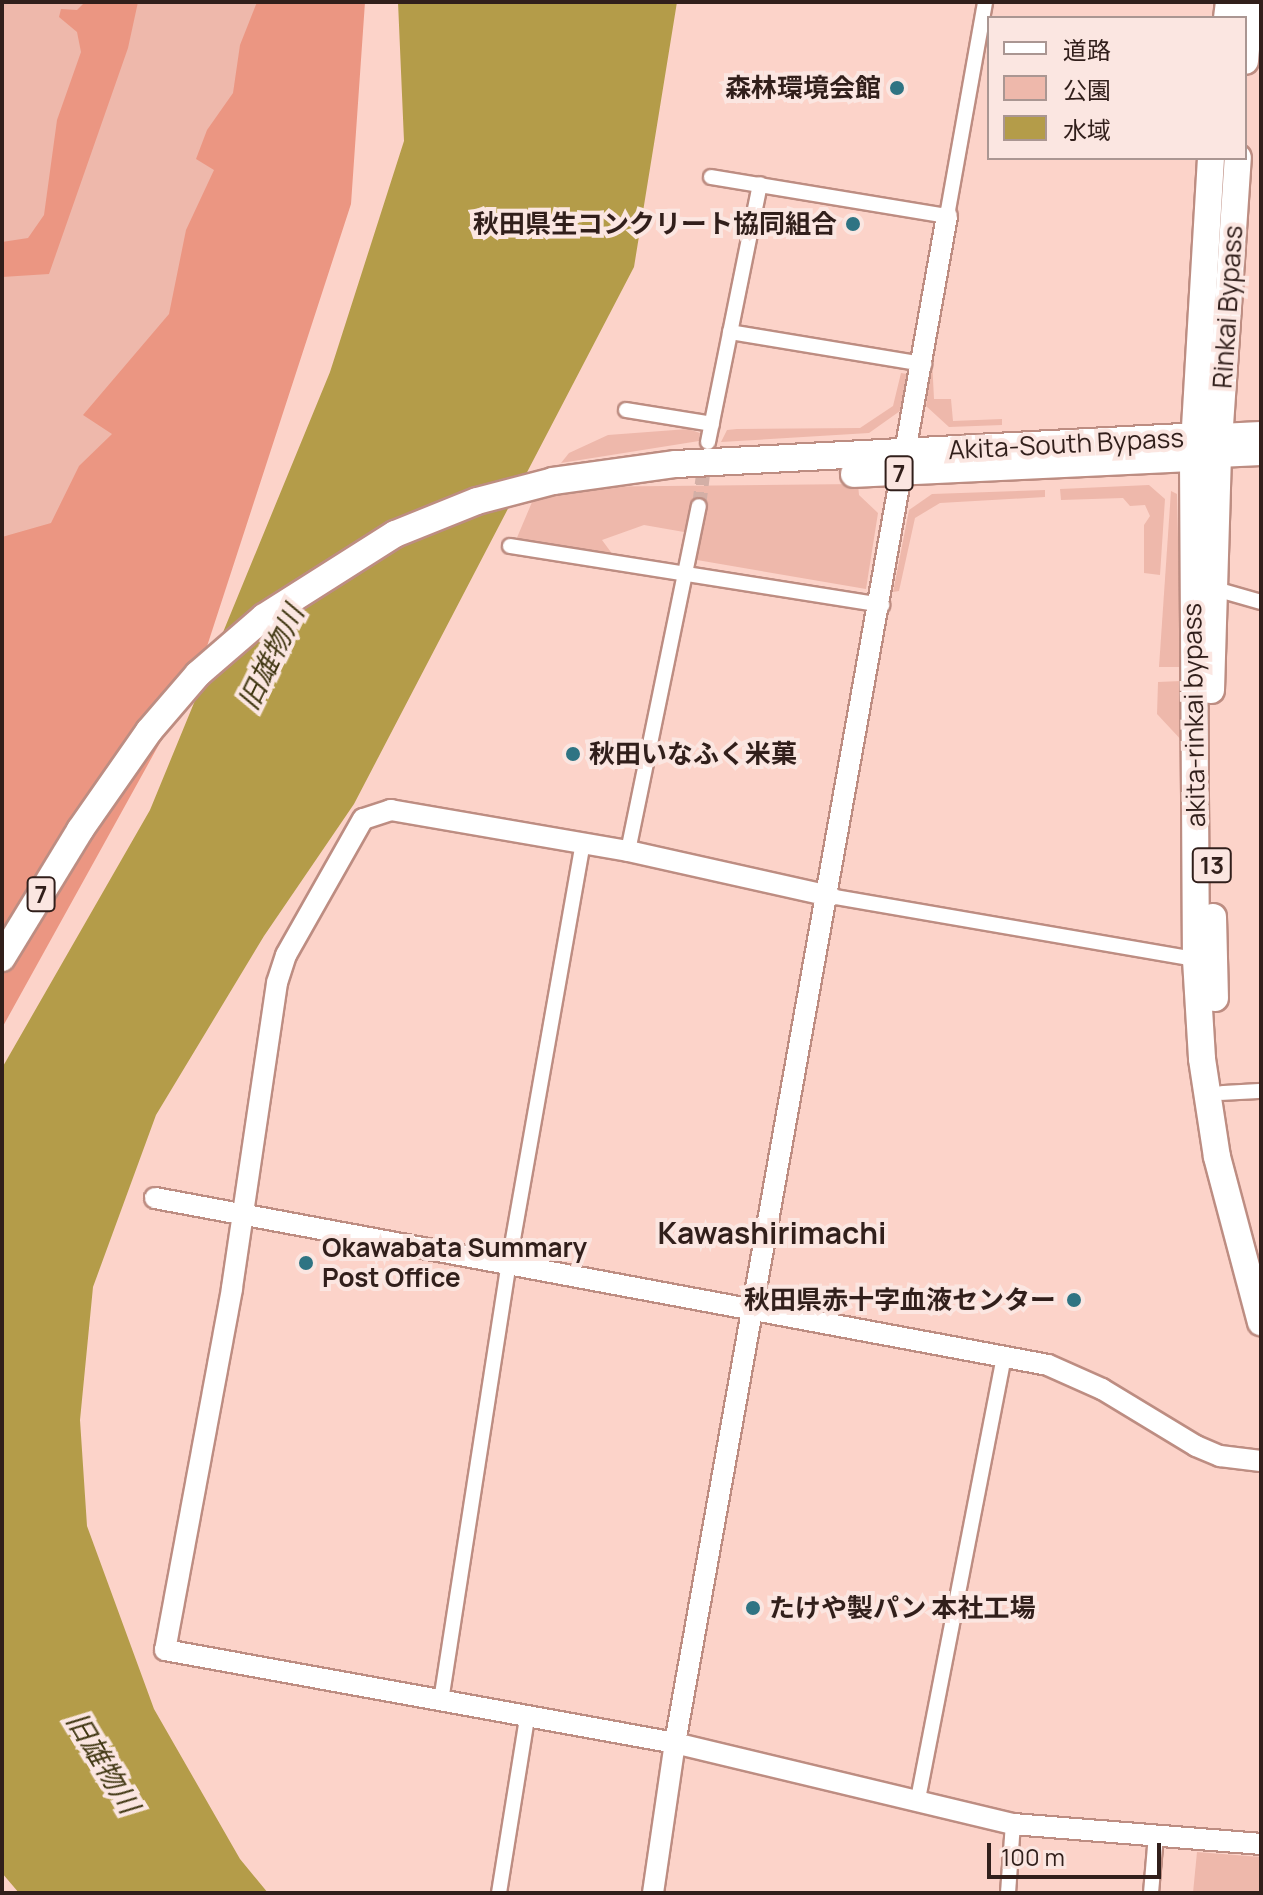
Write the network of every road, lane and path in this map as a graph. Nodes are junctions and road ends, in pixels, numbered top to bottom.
1 (985, 2) edge
2 (1250, 2) edge
3 (1247, 37) edge
4 (1211, 160) edge
5 (1238, 160) edge
6 (711, 177) dead end
7 (760, 184) junction
8 (947, 216) junction
9 (730, 332) junction
10 (924, 364) junction
11 (626, 410) dead end
12 (712, 424) junction
13 (1261, 433) edge
14 (708, 442) tunnel mouth
15 (1206, 447) junction
16 (1261, 454) edge
17 (906, 463) junction
18 (699, 506) tunnel mouth
19 (510, 546) dead end
20 (685, 572) junction
21 (1212, 588) junction
22 (1261, 602) edge
23 (882, 605) junction
24 (583, 843) junction
25 (628, 851) junction
26 (830, 896) junction
27 (2, 958) edge
28 (1205, 961) junction
29 (1261, 1091) edge
30 (1222, 1093) junction
31 (155, 1198) dead end
32 (243, 1216) junction
33 (509, 1262) junction
34 (1261, 1269) edge
35 (756, 1308) junction
36 (1261, 1322) edge
37 (1004, 1355) junction
38 (1261, 1461) edge
39 (441, 1701) junction
40 (527, 1718) junction
41 (675, 1743) junction
42 (918, 1799) junction
43 (1013, 1824) junction
44 (1156, 1835) junction
45 (1261, 1844) edge
46 (499, 1893) edge
47 (653, 1893) edge
48 (1008, 1893) edge
49 (1151, 1893) edge

1 - 8 street
2 - 3 highway
4 - 15 highway, Rinkai Bypass
5 - 15 highway, Rinkai Bypass
6 - 7 street
7 - 8 street
7 - 9 street
8 - 10 street
9 - 10 street
9 - 12 street
10 - 17 street
11 - 12 street
12 - 14 street
13 - 15 main road
15 - 16 main road
15 - 17 highway, Akita-South Bypass / 7
15 - 21 highway, akita-rinkai bypass / 13
15 - 28 highway, akita-rinkai bypass / 13
17 - 23 street
17 - 27 highway, Akita-South Bypass / 7
18 - 20 street
19 - 20 street
20 - 23 street
20 - 25 street
21 - 22 street
21 - 28 highway, akita-rinkai bypass / 13
23 - 26 street
24 - 25 street
24 - 32 street
24 - 33 street
25 - 26 street
26 - 28 street
26 - 35 street
28 - 30 highway, akita-rinkai bypass / 13
28 - 36 highway, akita-rinkai bypass / 13
29 - 30 street
30 - 34 highway, akita-rinkai bypass / 13
31 - 32 street
32 - 33 street
32 - 39 street
33 - 35 street
33 - 39 street
35 - 37 street
35 - 41 street
37 - 38 street
37 - 42 street
39 - 40 street
40 - 41 street
40 - 46 street
41 - 42 street
41 - 47 street
42 - 43 street
43 - 44 street
43 - 48 street
44 - 45 street
44 - 49 street

